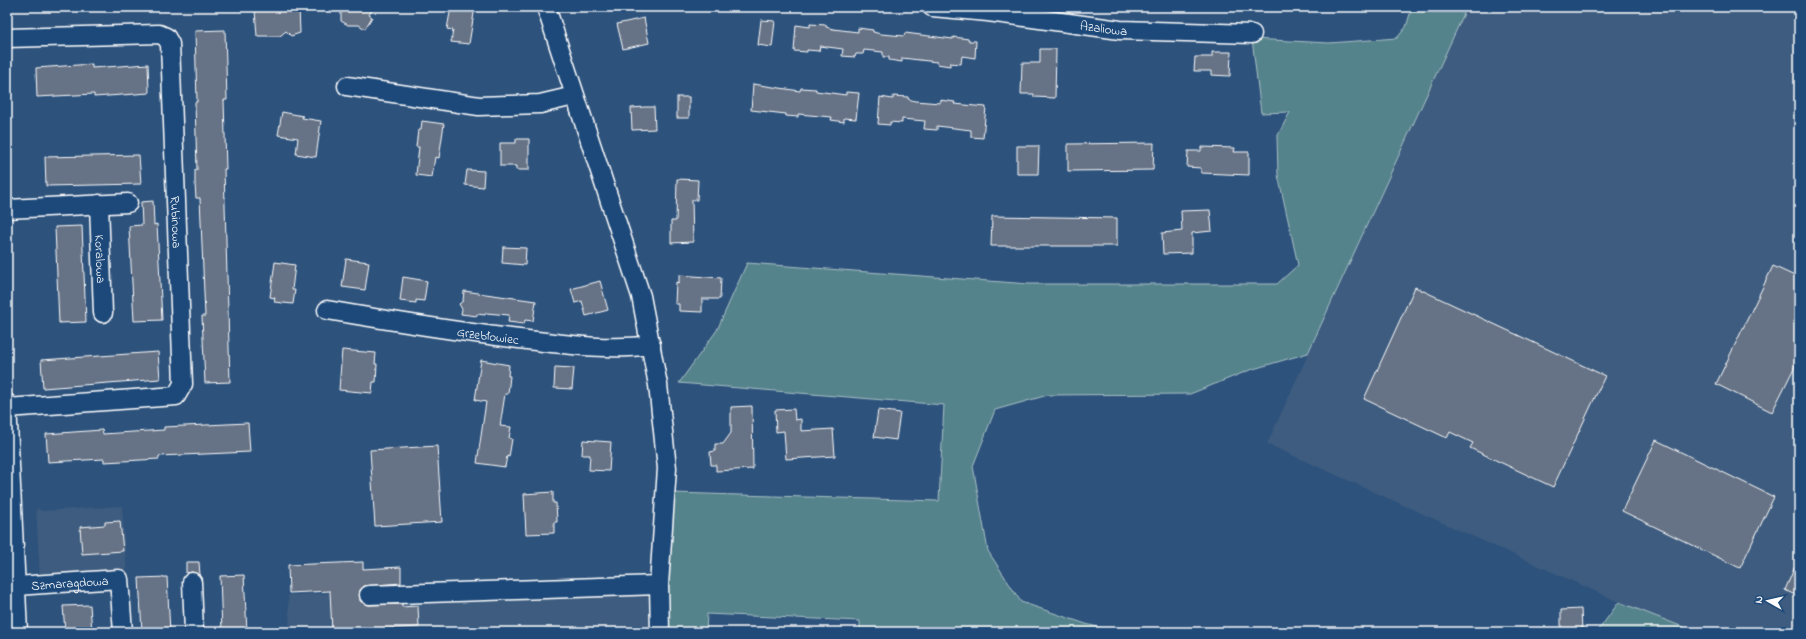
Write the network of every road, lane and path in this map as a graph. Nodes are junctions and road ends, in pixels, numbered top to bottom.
1 (546, 7) edge
2 (932, 7) edge
3 (1252, 34) dead end
4 (7, 38) edge
5 (347, 86) dead end
6 (574, 96) junction
7 (128, 203) dead end
8 (99, 204) junction
9 (7, 209) edge
10 (327, 310) dead end
11 (103, 313) dead end
12 (651, 345) junction
13 (7, 403) edge
14 (7, 408) edge
15 (192, 582) dead end
16 (659, 585) junction
17 (16, 586) junction
18 (369, 595) dead end
19 (15, 631) edge
20 (123, 632) edge
21 (194, 632) edge
22 (660, 632) edge

1 - 6 street
2 - 3 street, Azaliowa
4 - 14 street, Rubinowa
5 - 6 street
6 - 12 street
7 - 8 street
8 - 9 street
8 - 11 street, Koralowa
10 - 12 street, Grzebłowiec
12 - 16 street
13 - 14 street
14 - 17 street
15 - 21 street
16 - 18 street
16 - 22 street
17 - 19 street
17 - 20 street, Szmaragdowa

